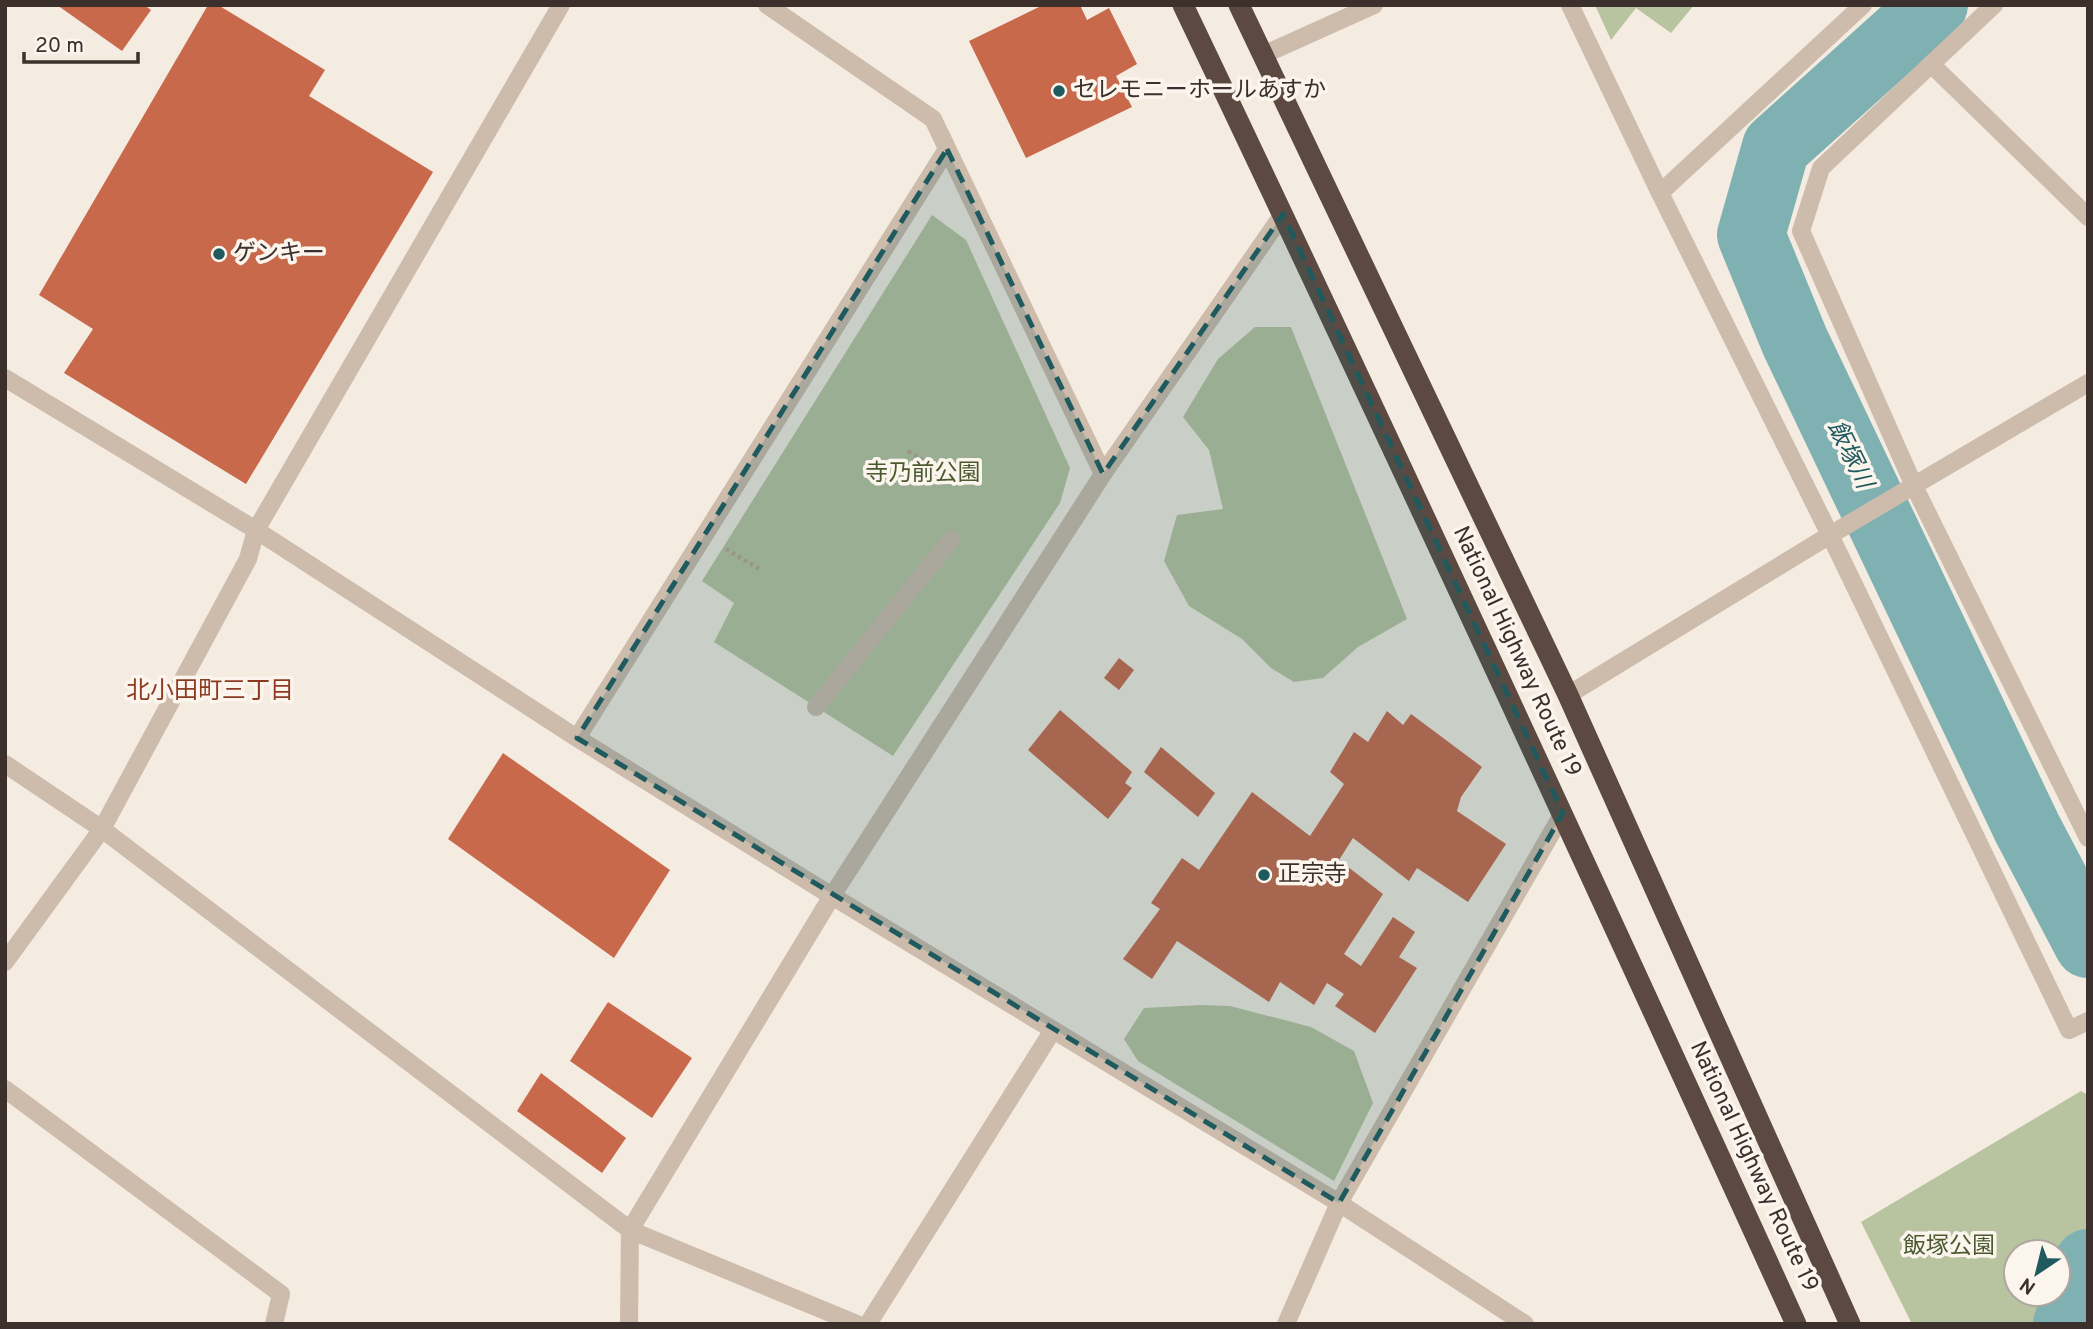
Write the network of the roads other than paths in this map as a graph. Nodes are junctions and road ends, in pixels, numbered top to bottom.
1 (561, 5) edge
2 (766, 5) edge
3 (1183, 5) edge
4 (1239, 5) edge
5 (1374, 5) edge
6 (1570, 5) edge
7 (1863, 5) edge
8 (1994, 5) edge
9 (1263, 55) junction
10 (1931, 64) junction
11 (947, 149) junction
12 (1660, 193) junction
13 (1283, 214) junction
14 (2088, 217) edge
15 (5, 378) edge
16 (2088, 383) edge
17 (1103, 474) junction
18 (1914, 486) junction
19 (256, 530) junction
20 (1830, 535) junction
21 (951, 540) dead end
22 (1568, 695) junction
23 (816, 707) dead end
24 (577, 738) junction
25 (5, 764) edge
26 (1563, 813) junction
27 (102, 829) junction
28 (2088, 838) edge
29 (832, 896) junction
30 (5, 962) edge
31 (2088, 1021) edge
32 (1053, 1030) junction
33 (5, 1089) edge
34 (1339, 1203) junction
35 (630, 1230) junction
36 (274, 1324) edge
37 (629, 1324) edge
38 (857, 1324) edge
39 (868, 1324) edge
40 (1286, 1324) edge
41 (1525, 1324) edge
42 (1796, 1324) edge
43 (1850, 1324) edge

1 - 19 street
2 - 11 street
3 - 13 highway, National Highway Route 19
4 - 9 highway, National Highway Route 19
5 - 9 street
6 - 12 street
7 - 12 street
8 - 10 street
9 - 22 highway, National Highway Route 19
10 - 14 street
10 - 18 street
11 - 17 street
11 - 24 street
12 - 20 street
13 - 17 street
13 - 26 highway, National Highway Route 19
15 - 19 street
16 - 18 street
17 - 29 street
18 - 20 street
18 - 28 street
19 - 24 street
19 - 27 street
20 - 22 street
20 - 31 street
21 - 23 street
22 - 43 highway, National Highway Route 19
24 - 29 street
25 - 27 street
26 - 34 street
26 - 42 highway, National Highway Route 19
27 - 30 street
27 - 35 street
29 - 32 street
29 - 35 street
32 - 34 street
32 - 39 street
33 - 36 street
34 - 40 street
34 - 41 street
35 - 37 street
35 - 38 street

